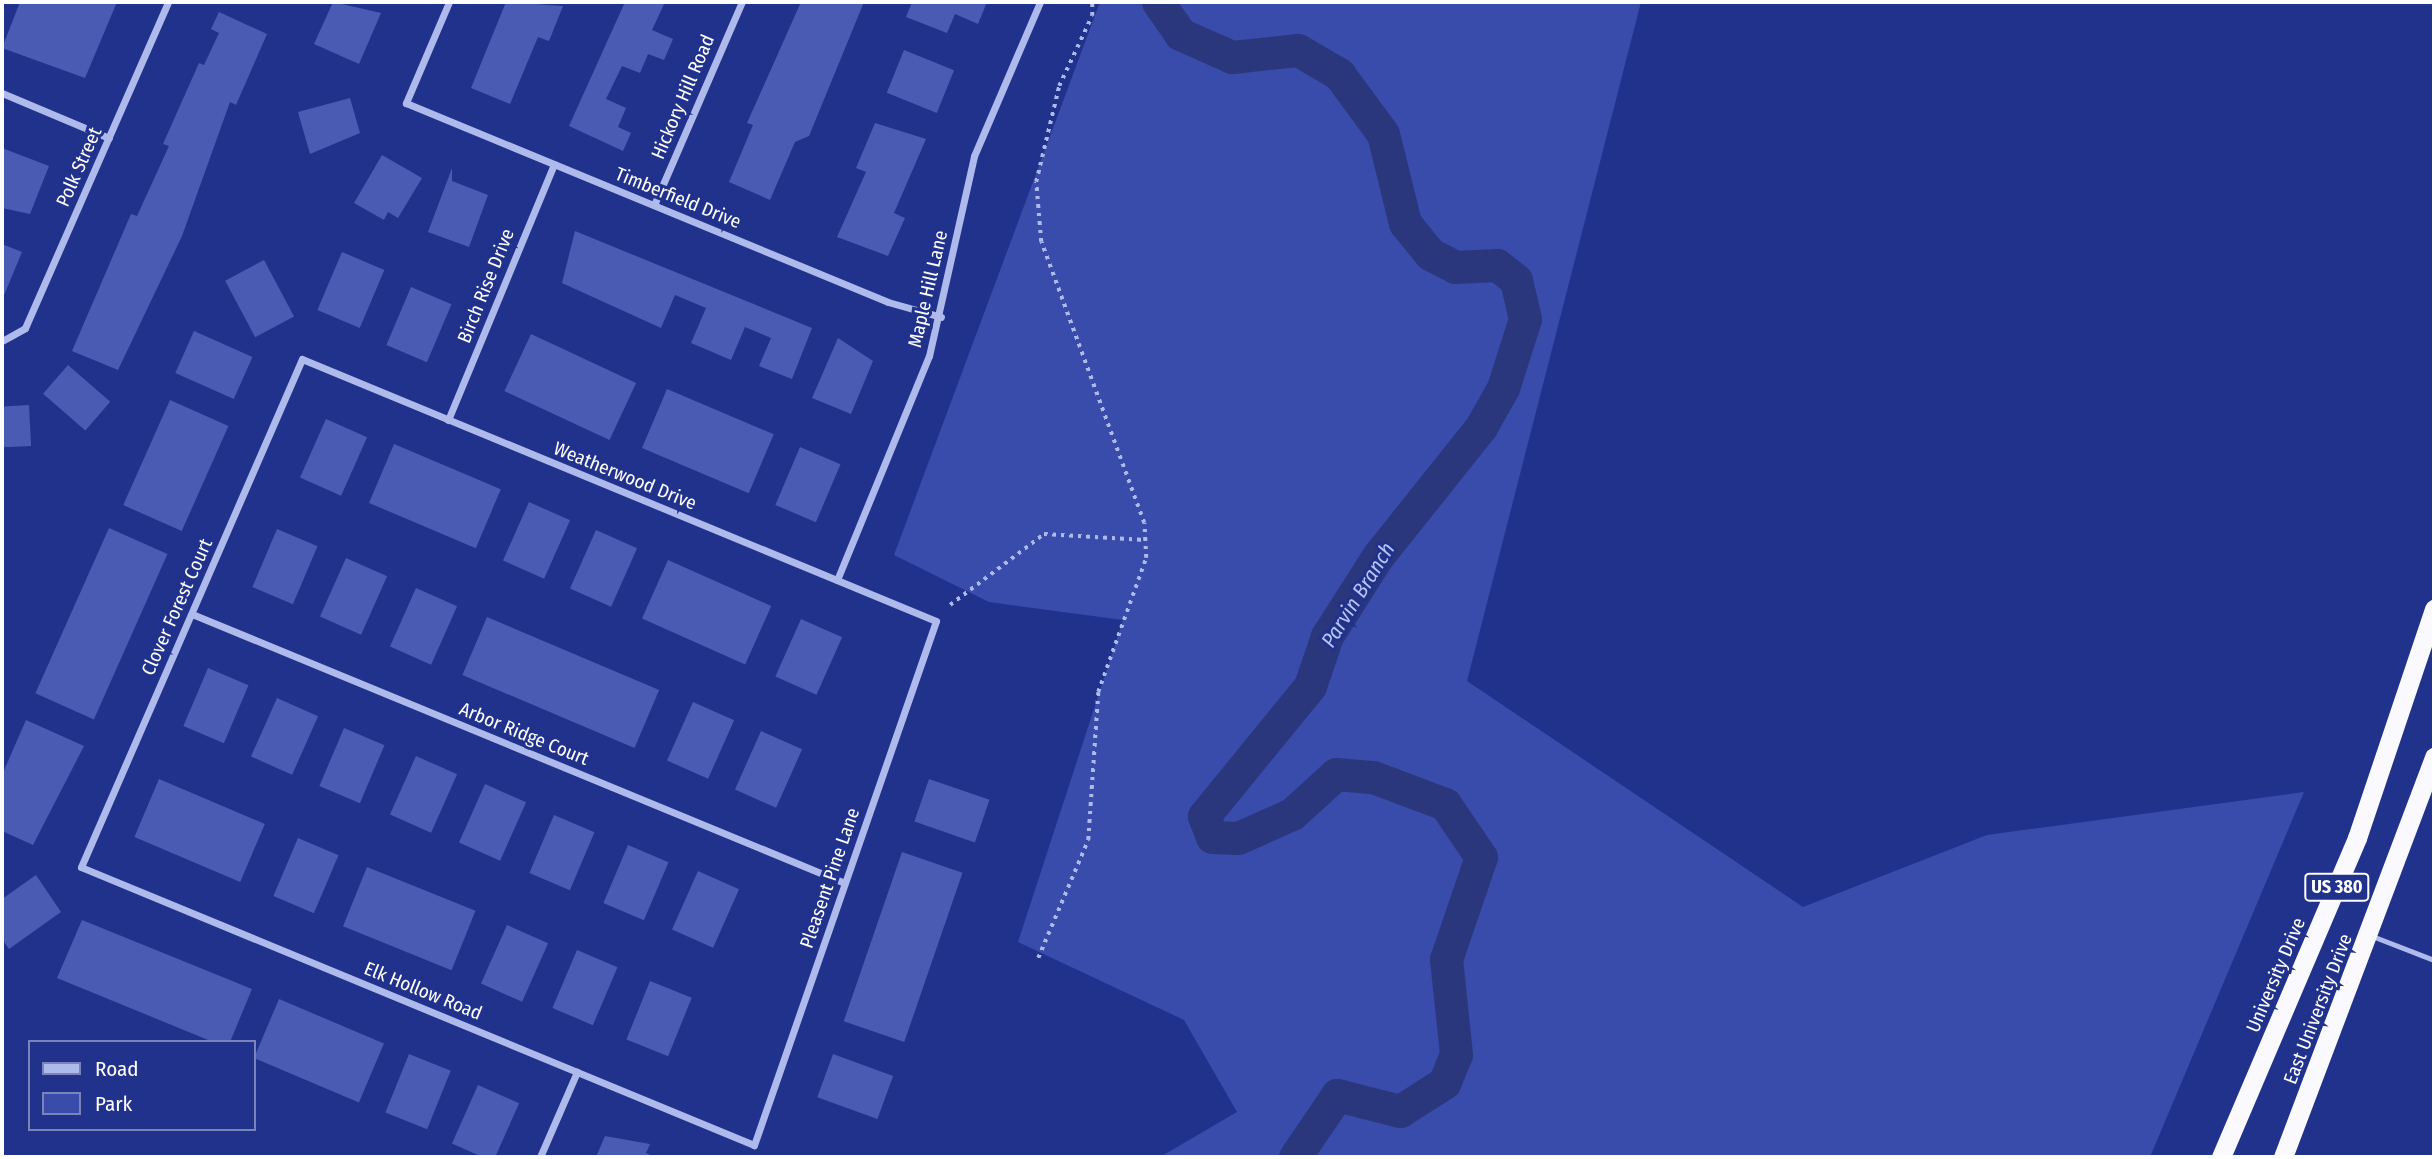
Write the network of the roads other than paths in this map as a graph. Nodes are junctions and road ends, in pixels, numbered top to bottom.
1 (169, 2) edge
2 (449, 2) edge
3 (742, 2) edge
4 (1040, 2) edge
5 (2, 93) edge
6 (109, 138) junction
7 (554, 164) junction
8 (654, 205) junction
9 (941, 317) junction
10 (6, 341) edge
11 (302, 359) joint
12 (448, 420) junction
13 (837, 580) junction
14 (2434, 609) edge
15 (192, 614) junction
16 (936, 621) joint
17 (2434, 757) edge
18 (2434, 781) edge
19 (2412, 823) junction
20 (81, 867) joint
21 (845, 883) junction
22 (2371, 936) junction
23 (2434, 960) edge
24 (577, 1072) junction
25 (754, 1145) joint
26 (540, 1157) edge
27 (2221, 1157) edge
28 (2283, 1157) edge

1 - 6 street, Polk Street
2 - 7 street, Timberfield Drive
3 - 8 street, Hickory Hill Road
4 - 9 street, Maple Hill Lane
5 - 6 street
6 - 10 street, Polk Street
7 - 8 street, Timberfield Drive
7 - 12 street, Birch Rise Drive
8 - 9 street, Timberfield Drive
9 - 13 street, Maple Hill Lane
11 - 12 street, Weatherwood Drive
11 - 15 street, Clover Forest Court
12 - 13 street, Weatherwood Drive
13 - 16 street, Weatherwood Drive
14 - 27 highway, University Drive / US 380
15 - 20 street, Clover Forest Court
15 - 21 street, Arbor Ridge Court
16 - 21 street, Pleasent Pine Lane
17 - 19 highway, East University Drive / US 380
18 - 19 highway
19 - 22 highway, East University Drive / US 380
20 - 24 street, Elk Hollow Road
21 - 25 street, Pleasent Pine Lane
22 - 23 lane
22 - 28 highway, East University Drive / US 380
24 - 25 street, Elk Hollow Road
24 - 26 street

